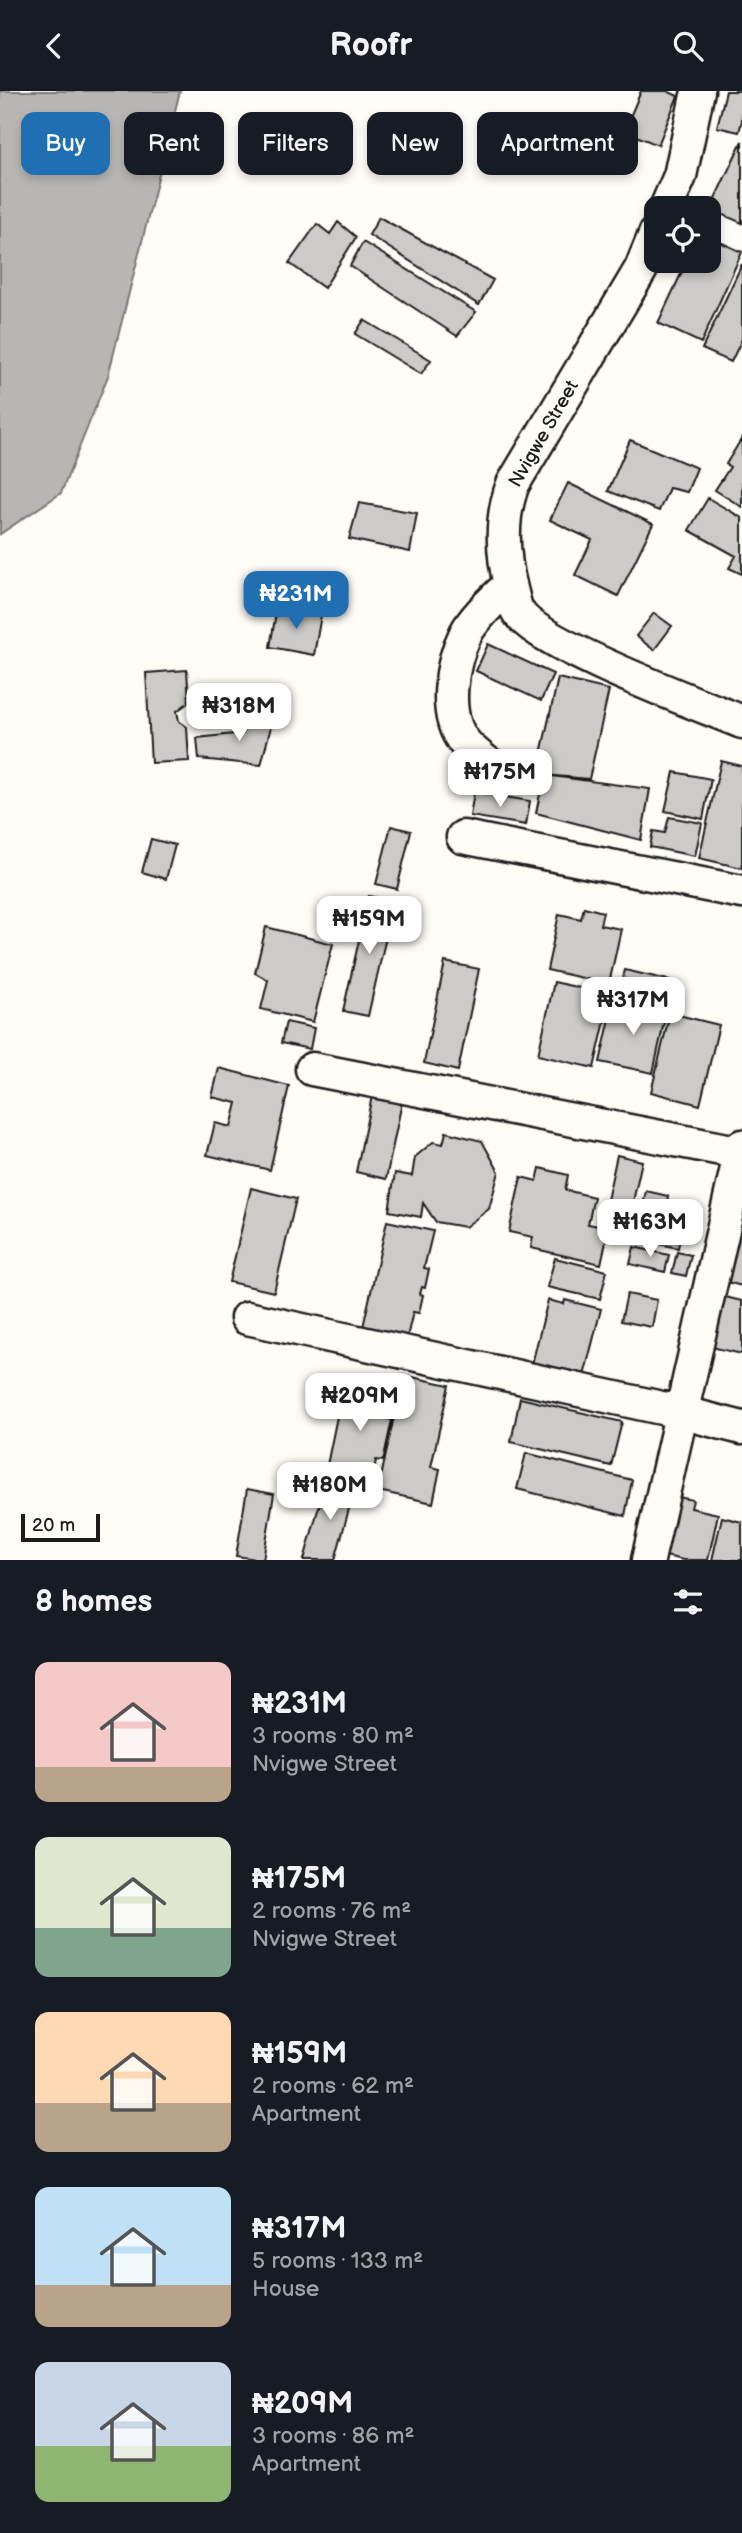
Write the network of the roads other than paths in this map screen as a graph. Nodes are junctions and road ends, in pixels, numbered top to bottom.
1 (698, 91) edge
2 (671, 196) edge
3 (644, 262) edge
4 (510, 584) junction
5 (742, 722) edge
6 (503, 775) dead end
7 (463, 837) dead end
8 (742, 893) edge
9 (312, 1069) dead end
10 (742, 1151) edge
11 (247, 1318) dead end
12 (680, 1412) junction
13 (742, 1428) edge
14 (648, 1560) edge

1 - 2 street
3 - 4 street, Nvigwe Street
4 - 5 street, Nvigwe Street
4 - 6 street
7 - 8 street
9 - 10 street
10 - 12 street
11 - 12 street
12 - 13 street
12 - 14 street

